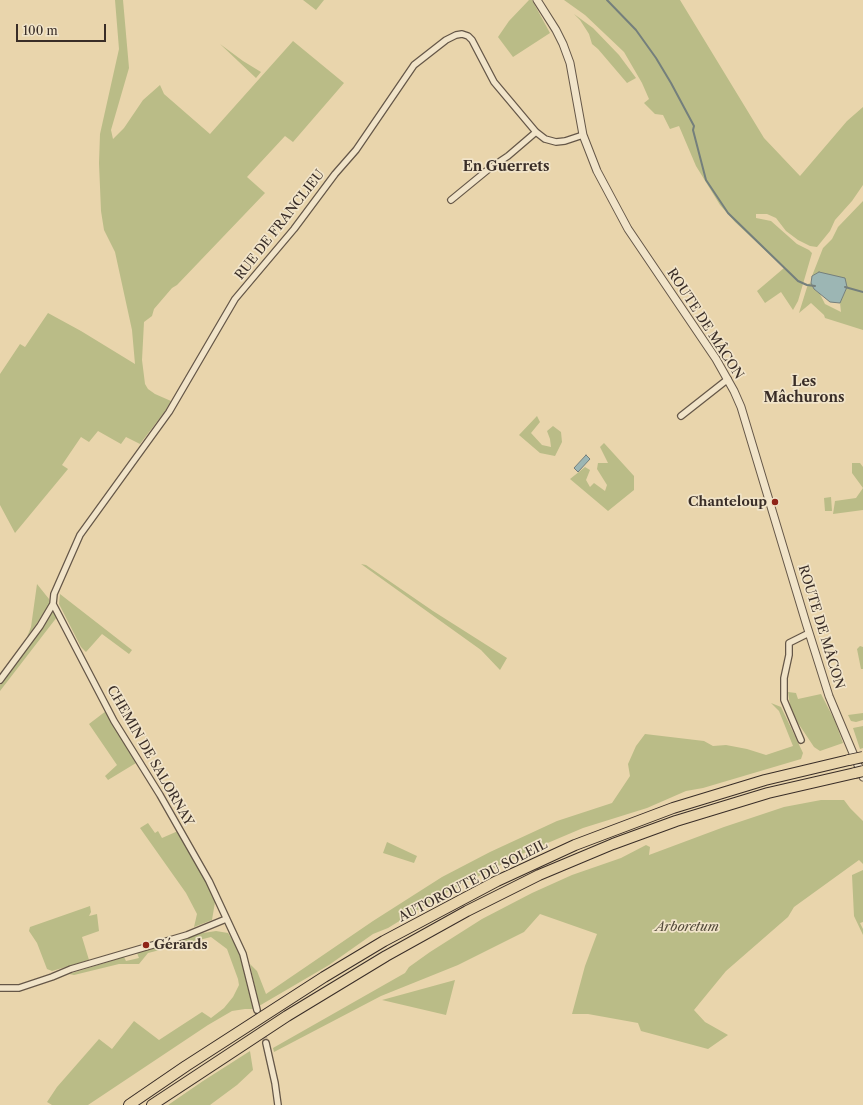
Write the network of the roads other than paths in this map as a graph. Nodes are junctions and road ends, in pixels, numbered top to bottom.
1 (537, 0) edge
2 (536, 132) junction
3 (583, 135) junction
4 (451, 200) dead end
5 (728, 379) junction
6 (681, 416) dead end
7 (53, 604) junction
8 (809, 633) junction
9 (0, 680) edge
10 (801, 740) dead end
11 (858, 767) edge
12 (226, 919) junction
13 (0, 988) edge
14 (257, 1010) tunnel mouth
15 (266, 1042) tunnel mouth
16 (130, 1105) edge
17 (152, 1105) edge
18 (278, 1105) edge

1 - 3 street, ROUTE DE MÂCON
2 - 3 street, RUE DE FRANCLIEU
2 - 4 street
2 - 7 street, RUE DE FRANCLIEU
3 - 5 street, ROUTE DE MÂCON
5 - 6 street
5 - 8 street, ROUTE DE MÂCON
7 - 9 street
7 - 12 street, CHEMIN DE SALORNAY
8 - 10 street
8 - 11 street, ROUTE DE MÂCON
11 - 16 highway, AUTOROUTE DU SOLEIL
11 - 17 highway, AUTOROUTE DU SOLEIL
12 - 13 street
12 - 14 street, CHEMIN DE SALORNAY
15 - 18 street

